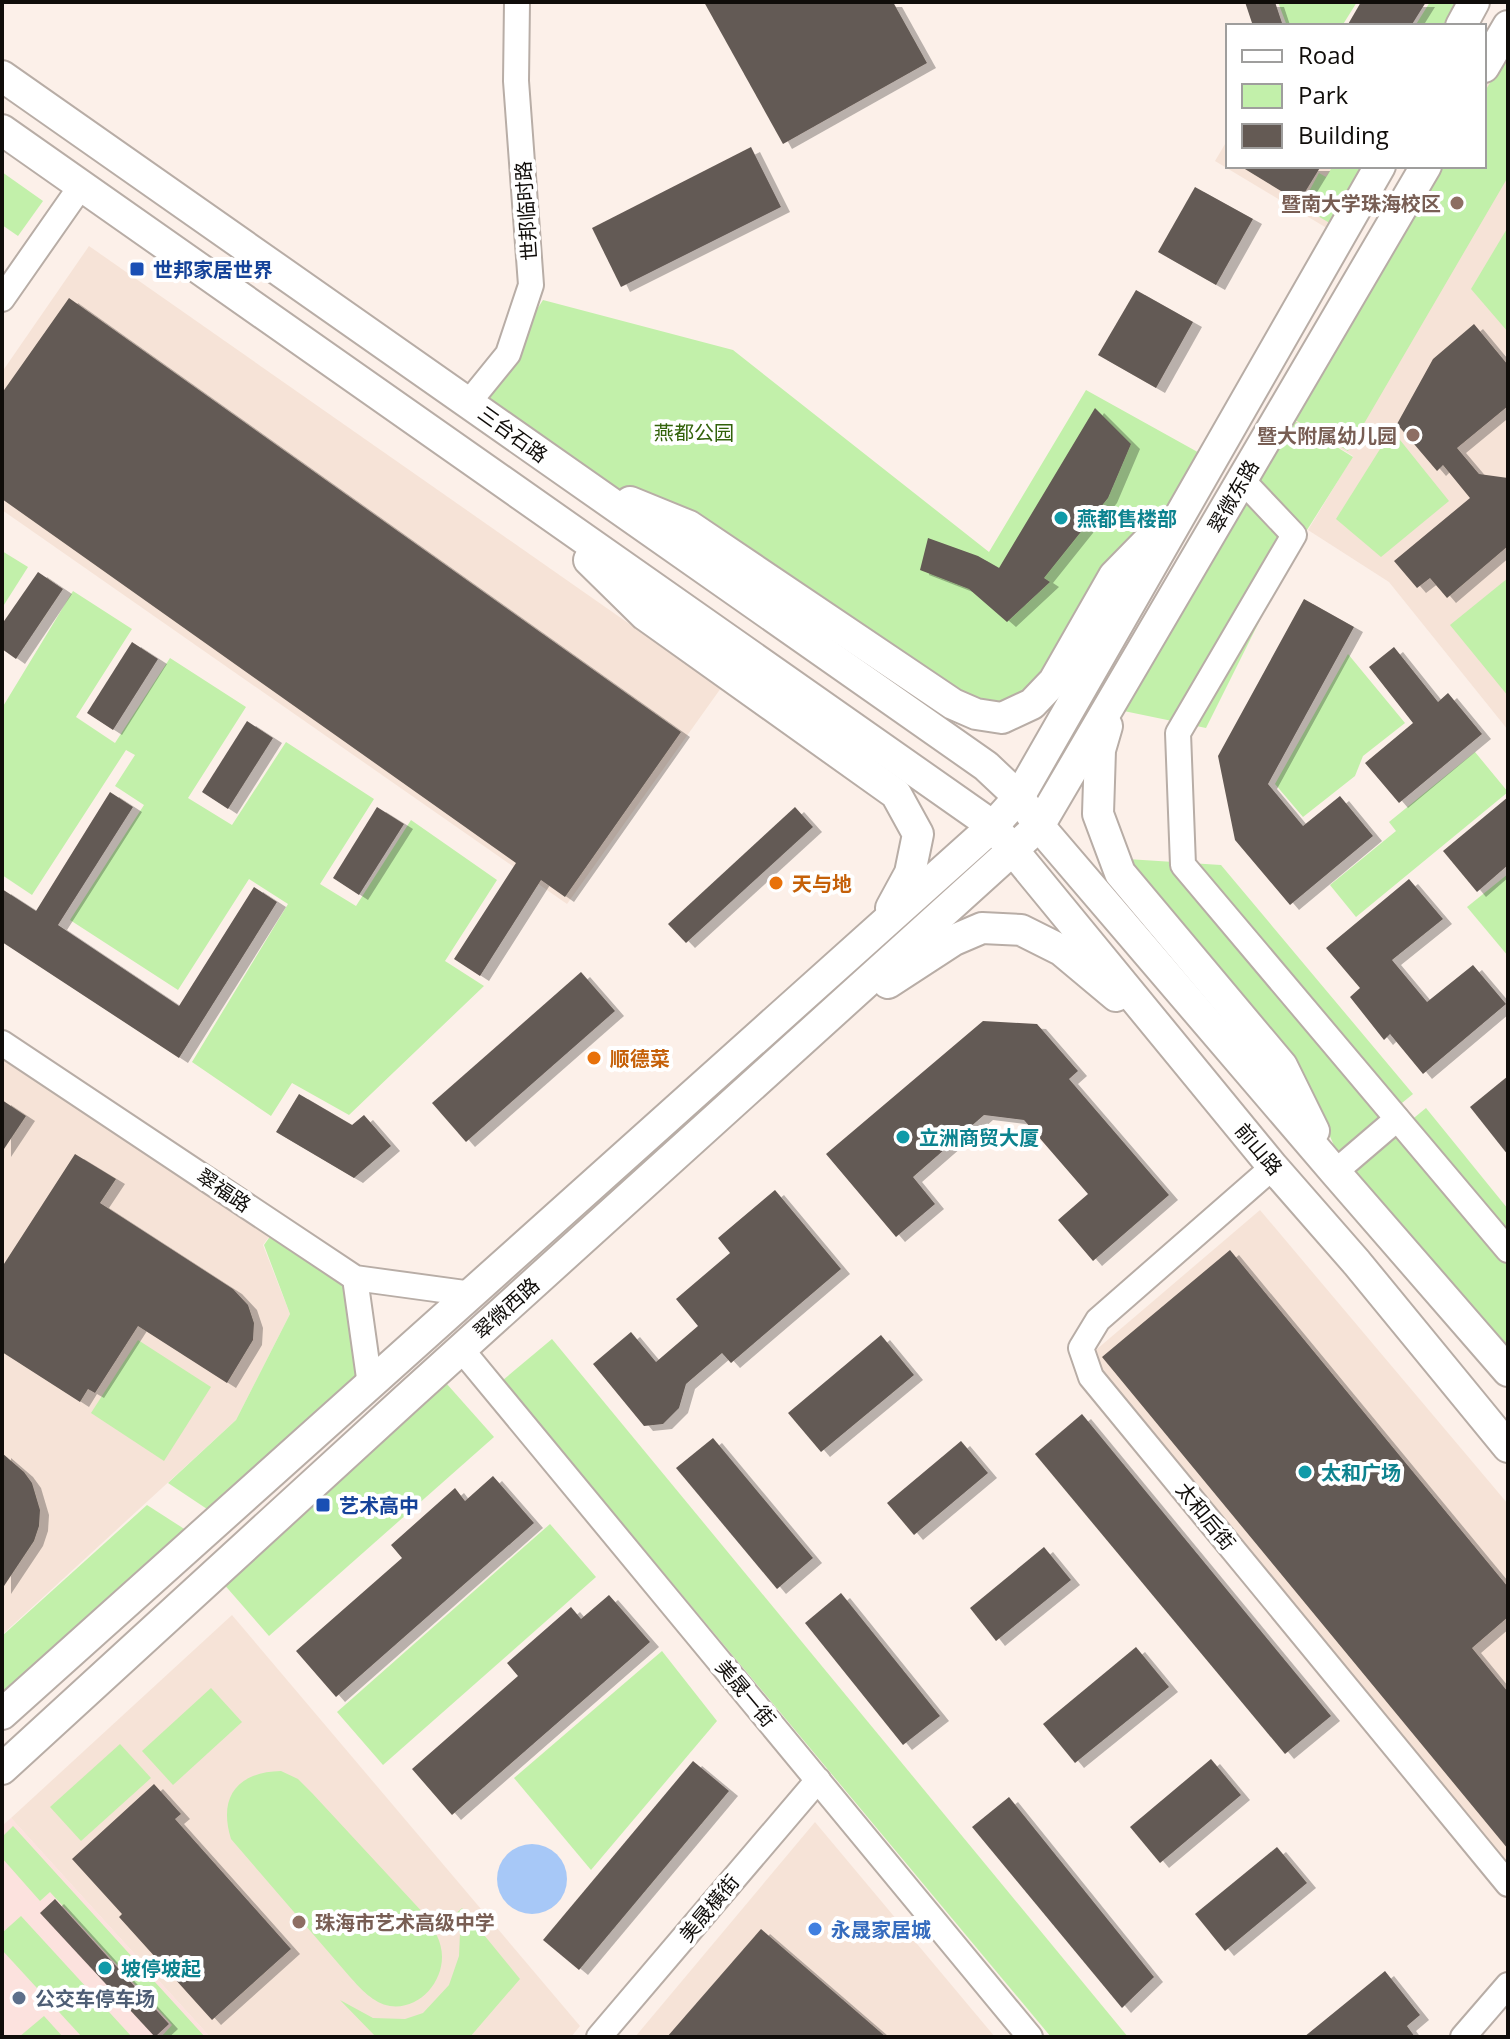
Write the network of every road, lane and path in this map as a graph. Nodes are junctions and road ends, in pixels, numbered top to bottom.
1 (517, 2) edge
2 (1474, 2) edge
3 (1462, 24) edge
4 (1508, 26) edge
5 (1486, 64) edge
6 (2, 76) edge
7 (2, 130) edge
8 (1379, 168) edge
9 (1425, 168) edge
10 (81, 186) junction
11 (2, 299) edge
12 (469, 402) junction
13 (1242, 480) junction
14 (580, 482) junction
15 (518, 493) junction
16 (1189, 501) junction
17 (1117, 694) junction
18 (1019, 797) junction
19 (993, 826) junction
20 (1039, 826) junction
21 (1013, 849) junction
22 (880, 927) junction
23 (810, 1033) junction
24 (2, 1043) edge
25 (1172, 1044) junction
26 (1397, 1119) junction
27 (1273, 1167) junction
28 (1335, 1172) junction
29 (1508, 1250) edge
30 (355, 1278) junction
31 (472, 1294) junction
32 (461, 1349) junction
33 (1508, 1371) edge
34 (370, 1385) junction
35 (1508, 1447) edge
36 (2, 1714) edge
37 (2, 1769) edge
38 (818, 1780) junction
39 (1508, 1884) edge
40 (1508, 1985) edge
41 (599, 2037) edge
42 (1030, 2037) edge
43 (1463, 2037) edge

1 - 12 street, 世邦临时路
2 - 3 main road
4 - 5 main road
6 - 12 main road, 三台石路
7 - 10 main road
8 - 16 main road, 翠微东路
9 - 13 main road, 翠微东路
10 - 11 street
10 - 15 main road
12 - 14 main road, 三台石路
13 - 17 main road, 翠微东路
13 - 26 street
14 - 16 main road
14 - 18 main road, 三台石路
15 - 19 main road
15 - 22 main road
16 - 18 main road, 翠微东路
17 - 20 main road, 翠微东路
17 - 28 main road
18 - 19 main road, 翠微东路
18 - 20 main road, 三台石路
19 - 21 main road, 前山路
19 - 22 main road, 翠微西路
20 - 21 main road, 翠微东路
20 - 28 main road
21 - 23 main road, 翠微西路
21 - 25 main road, 前山路
22 - 31 main road, 翠微西路
23 - 25 main road
23 - 32 main road, 翠微西路
24 - 30 street, 翠福路
25 - 27 main road, 前山路
26 - 28 street
26 - 29 street
27 - 35 main road, 前山路
27 - 39 street, 太和后街
28 - 33 main road
30 - 31 street
30 - 34 street
31 - 34 main road, 翠微西路
32 - 37 main road, 翠微西路
32 - 38 street, 美晟一街
34 - 36 main road, 翠微西路
38 - 41 street, 美晟橫街
38 - 42 street, 美晟一街
40 - 43 street

